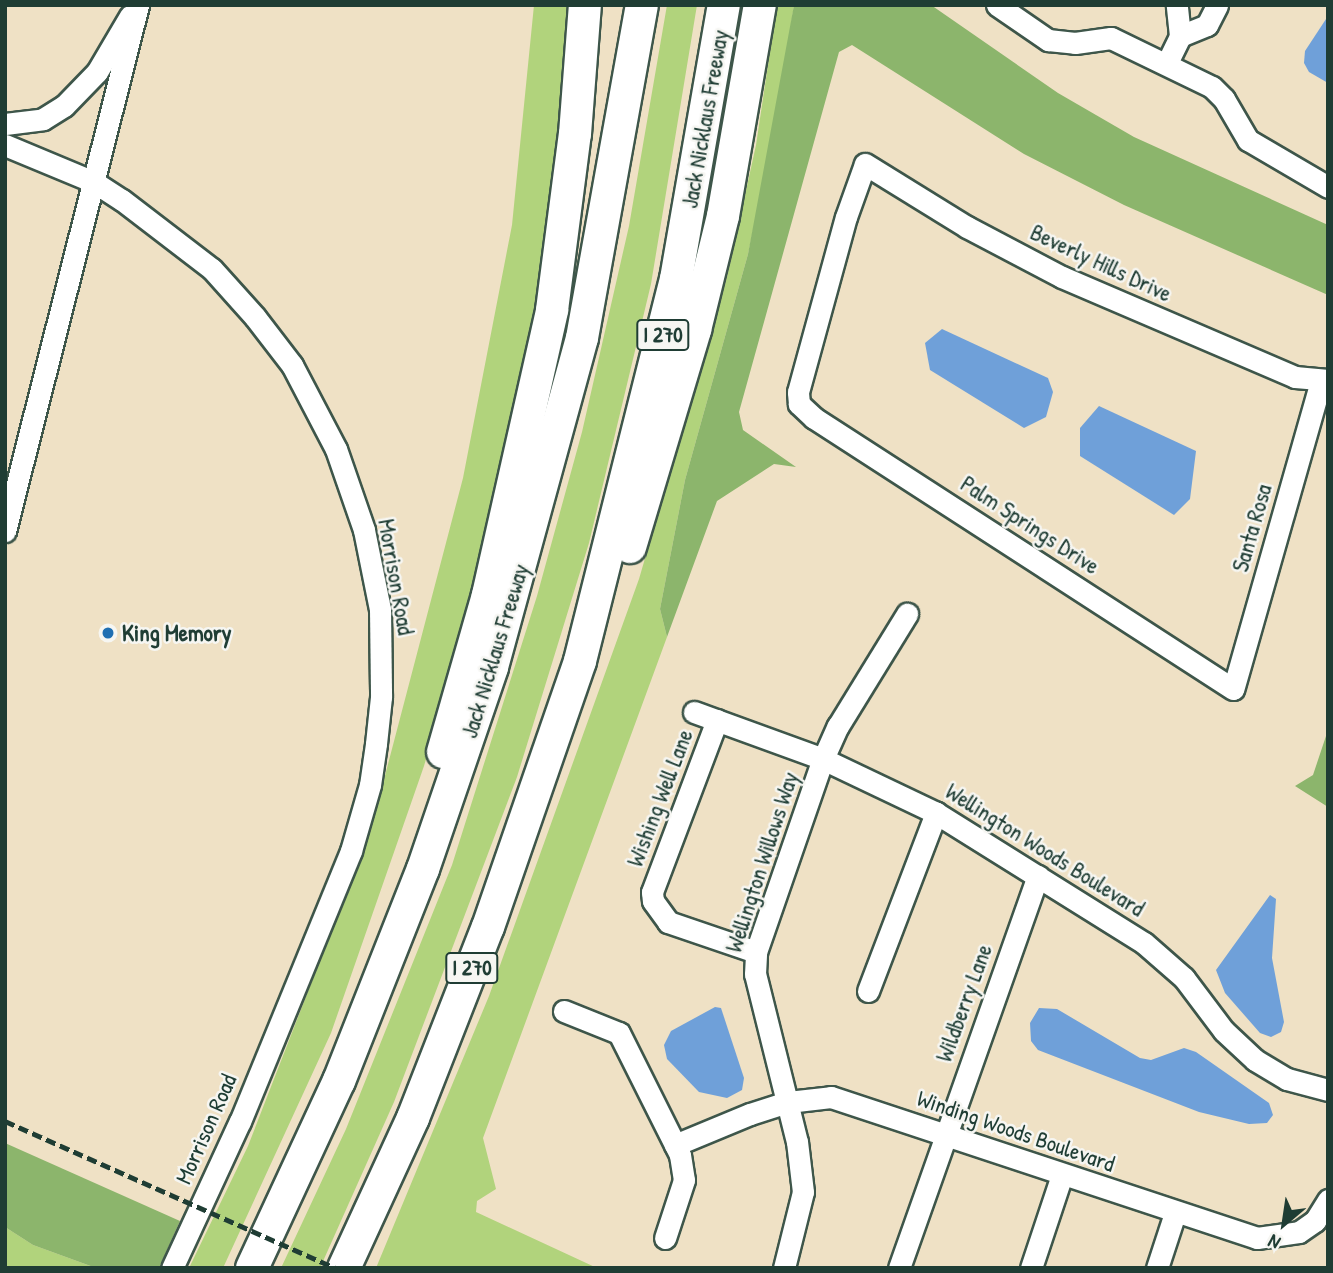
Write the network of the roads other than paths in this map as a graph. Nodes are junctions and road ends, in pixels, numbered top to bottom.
1 (137, 5) edge
2 (585, 5) edge
3 (642, 5) edge
4 (724, 5) edge
5 (760, 5) edge
6 (997, 5) edge
7 (1177, 5) edge
8 (1217, 5) edge
9 (1180, 37) junction
10 (1167, 63) junction
11 (5, 124) edge
12 (5, 145) edge
13 (94, 182) junction
14 (1328, 187) edge
15 (1324, 381) edge
16 (799, 404) joint
17 (5, 531) edge
18 (907, 614) dead end
19 (580, 661) junction
20 (1233, 689) joint
21 (694, 712) dead end
22 (717, 720) junction
23 (823, 759) junction
24 (936, 813) junction
25 (423, 869) junction
26 (1038, 876) junction
27 (756, 952) junction
28 (868, 990) dead end
29 (564, 1011) dead end
30 (1328, 1090) edge
31 (788, 1102) junction
32 (944, 1135) junction
33 (675, 1145) junction
34 (1062, 1175) junction
35 (1328, 1200) edge
36 (1175, 1213) junction
37 (665, 1238) dead end
38 (172, 1268) edge
39 (253, 1268) edge
40 (344, 1268) edge
41 (784, 1268) edge
42 (899, 1268) edge
43 (1031, 1268) edge
44 (1157, 1268) edge

1 - 11 street
1 - 13 street
2 - 25 highway
3 - 25 highway, Jack Nicklaus Freeway
4 - 19 highway, Jack Nicklaus Freeway / I 270
5 - 19 highway
6 - 10 street
7 - 9 street
8 - 9 street
9 - 10 street
10 - 14 street
12 - 13 street, Morrison Road
13 - 17 street
13 - 38 street, Morrison Road
15 - 16 street, Beverly Hills Drive
15 - 20 street, Santa Rosa
16 - 20 street, Palm Springs Drive
18 - 23 street, Wellington Willows Way
19 - 40 highway, Jack Nicklaus Freeway / I 270
21 - 22 street, Wellington Woods Boulevard
22 - 23 street, Wellington Woods Boulevard
22 - 27 street, Wishing Well Lane
23 - 24 street, Wellington Woods Boulevard
23 - 27 street, Wellington Willows Way
24 - 26 street, Wellington Woods Boulevard
24 - 28 street
25 - 39 highway, Jack Nicklaus Freeway
26 - 30 street, Wellington Woods Boulevard
26 - 32 street, Wildberry Lane
27 - 31 street, Wellington Willows Way
29 - 33 street
31 - 32 street, Winding Woods Boulevard
31 - 33 street, Winding Woods Boulevard
31 - 41 street, Wellington Willows Way
32 - 34 street, Winding Woods Boulevard
32 - 42 street, Wildberry Lane
33 - 37 street
34 - 36 street, Winding Woods Boulevard
34 - 43 street
35 - 36 street, Winding Woods Boulevard
36 - 44 street

